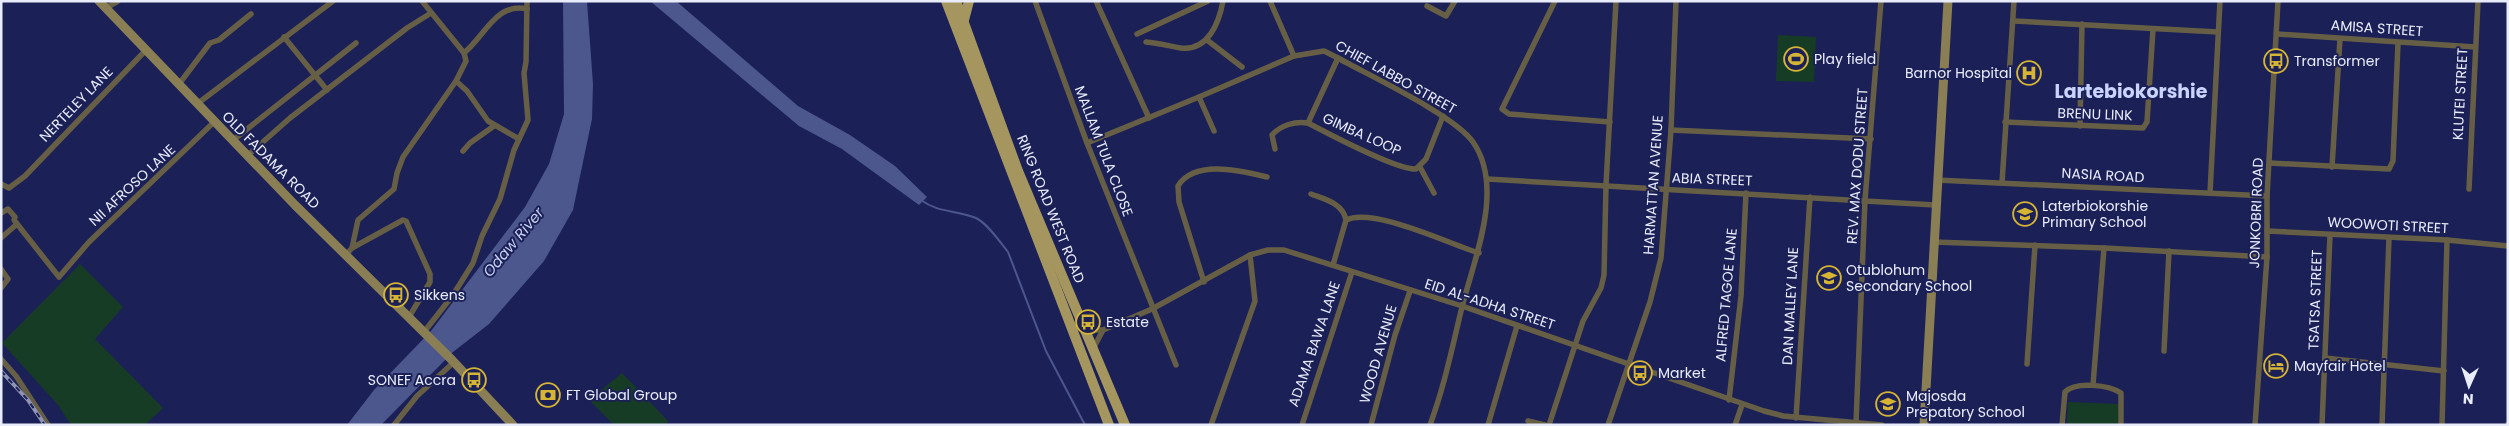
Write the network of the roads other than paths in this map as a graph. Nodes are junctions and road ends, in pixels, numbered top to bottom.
1 (99, 1) edge
2 (118, 1) edge
3 (333, 1) edge
4 (422, 1) edge
5 (527, 1) edge
6 (969, 1) edge
7 (1035, 1) edge
8 (1096, 1) edge
9 (1208, 1) edge
10 (1223, 1) edge
11 (1270, 1) edge
12 (1455, 1) edge
13 (1555, 1) edge
14 (1616, 1) edge
15 (1676, 1) edge
16 (1881, 1) edge
17 (1948, 1) edge
18 (2014, 1) edge
19 (2220, 1) edge
20 (2278, 1) edge
21 (2478, 1) edge
22 (954, 3) edge
23 (1427, 6) dead end
24 (106, 8) junction
25 (527, 9) junction
26 (431, 13) junction
27 (251, 14) dead end
28 (964, 20) junction
29 (2014, 21) junction
30 (2082, 24) junction
31 (2154, 29) junction
32 (2218, 32) junction
33 (1136, 34) dead end
34 (2277, 34) junction
35 (284, 37) junction
36 (2340, 38) junction
37 (1207, 40) junction
38 (1146, 42) dead end
39 (2398, 42) junction
40 (356, 44) dead end
41 (2474, 47) junction
42 (146, 50) junction
43 (464, 53) junction
44 (1294, 56) junction
45 (1338, 58) junction
46 (1242, 68) dead end
47 (316, 76) junction
48 (456, 81) junction
49 (179, 84) junction
50 (327, 90) junction
51 (1199, 97) junction
52 (197, 104) junction
53 (1443, 116) junction
54 (1149, 118) junction
55 (214, 122) junction
56 (1610, 122) junction
57 (2006, 122) junction
58 (1308, 123) junction
59 (494, 126) junction
60 (2080, 126) junction
61 (1671, 130) junction
62 (1214, 131) dead end
63 (520, 139) junction
64 (1871, 139) junction
65 (232, 141) junction
66 (1086, 142) junction
67 (1275, 149) dead end
68 (463, 152) dead end
69 (247, 156) junction
70 (2270, 163) junction
71 (1420, 167) junction
72 (2332, 167) junction
73 (1267, 177) dead end
74 (1487, 179) junction
75 (1937, 180) junction
76 (2002, 183) junction
77 (1, 184) edge
78 (1606, 184) junction
79 (2469, 189) dead end
80 (1666, 190) junction
81 (1434, 193) dead end
82 (1746, 193) junction
83 (2210, 193) junction
84 (1311, 194) dead end
85 (2267, 196) junction
86 (1810, 197) junction
87 (1865, 200) junction
88 (1935, 205) junction
89 (1, 213) edge
90 (1346, 220) junction
91 (17, 224) junction
92 (2268, 232) junction
93 (2330, 235) junction
94 (1, 238) edge
95 (2389, 238) junction
96 (2447, 240) junction
97 (1933, 242) junction
98 (2035, 245) junction
99 (2508, 246) edge
100 (2104, 248) junction
101 (2169, 251) junction
102 (349, 252) junction
103 (1479, 253) junction
104 (1250, 255) junction
105 (2267, 257) junction
106 (1333, 265) junction
107 (1, 269) edge
108 (1352, 272) junction
109 (1204, 282) junction
110 (1, 288) edge
111 (1410, 291) junction
112 (1462, 306) junction
113 (1152, 309) junction
114 (409, 317) junction
115 (1517, 326) junction
116 (1103, 330) junction
117 (426, 333) junction
118 (1087, 334) junction
119 (1576, 345) junction
120 (1093, 349) junction
121 (2164, 351) dead end
122 (2325, 358) junction
123 (1, 359) edge
124 (453, 361) junction
125 (2027, 364) dead end
126 (2384, 364) junction
127 (1176, 365) dead end
128 (1628, 365) junction
129 (2444, 370) junction
130 (2093, 385) junction
131 (1729, 400) junction
132 (1742, 405) junction
133 (1796, 418) junction
134 (1528, 421) dead end
135 (1856, 423) junction
136 (48, 425) edge
137 (394, 425) edge
138 (513, 425) edge
139 (1109, 425) edge
140 (1125, 425) edge
141 (1211, 425) edge
142 (1302, 425) edge
143 (1371, 425) edge
144 (1430, 425) edge
145 (1488, 425) edge
146 (1545, 425) edge
147 (1549, 425) edge
148 (1608, 425) edge
149 (1735, 425) edge
150 (1882, 425) edge
151 (1924, 425) edge
152 (2062, 425) edge
153 (2121, 425) edge
154 (2255, 425) edge
155 (2322, 425) edge
156 (2382, 425) edge
157 (2442, 425) edge

1 - 24 street, OLD FADAMA ROAD
2 - 24 street
3 - 35 street
4 - 26 street
5 - 25 street
6 - 28 main road
7 - 66 street, MALLAM TULA CLOSE
8 - 54 street
9 - 33 street
10 - 37 street
11 - 44 street
12 - 23 street
13 - 56 street
14 - 56 street
15 - 61 street, HARMATTAN AVENUE
16 - 64 street, REV. MAX DODU STREET
17 - 75 street
18 - 29 street
19 - 32 street
20 - 34 street, JONKOBRI ROAD
21 - 41 street, KLUTEI STREET
22 - 28 main road, RING ROAD WEST ROAD
22 - 139 main road, RING ROAD WEST ROAD
24 - 42 street, OLD FADAMA ROAD
25 - 43 street
25 - 63 street
26 - 43 street
26 - 50 street
27 - 49 street
28 - 118 main road, RING ROAD WEST ROAD
29 - 30 street
29 - 57 street
30 - 31 street
30 - 60 street
31 - 32 street
31 - 60 street, BRENU LINK
32 - 83 street
34 - 36 street, AMISA STREET
34 - 70 street, JONKOBRI ROAD
35 - 47 street
35 - 52 street
36 - 39 street, AMISA STREET
36 - 72 street
37 - 38 street
37 - 46 street
39 - 41 street, AMISA STREET
39 - 72 street
40 - 47 street
41 - 79 street, KLUTEI STREET
42 - 49 street, OLD FADAMA ROAD
42 - 77 street, NERTELEY LANE
43 - 48 street
44 - 45 street, CHIEF LABBO STREET
44 - 51 street, CHIEF LABBO STREET
45 - 53 street, CHIEF LABBO STREET
45 - 58 street, GIMBA LOOP
47 - 50 street
47 - 65 street
48 - 59 street
48 - 102 street
49 - 52 street, OLD FADAMA ROAD
50 - 69 street
51 - 54 street, CHIEF LABBO STREET
51 - 62 street
52 - 55 street, OLD FADAMA ROAD
53 - 71 street
53 - 74 street, CHIEF LABBO STREET
54 - 66 street, CHIEF LABBO STREET
55 - 65 street, OLD FADAMA ROAD
55 - 91 street, NII AFROSO LANE
56 - 78 street
57 - 60 street, BRENU LINK
57 - 76 street
58 - 67 street
58 - 71 street, GIMBA LOOP
59 - 63 street
59 - 68 street
61 - 64 street
61 - 80 street, HARMATTAN AVENUE
63 - 117 street
64 - 87 street, REV. MAX DODU STREET
65 - 69 street, OLD FADAMA ROAD
66 - 113 street, MALLAM TULA CLOSE
69 - 102 street, OLD FADAMA ROAD
70 - 72 street
70 - 85 street, JONKOBRI ROAD
71 - 81 street
73 - 109 street
74 - 78 street, ABIA STREET
74 - 103 street, CHIEF LABBO STREET
75 - 76 street, NASIA ROAD
75 - 88 street
76 - 83 street, NASIA ROAD
78 - 80 street, ABIA STREET
78 - 119 street
80 - 82 street, ABIA STREET
80 - 128 street, HARMATTAN AVENUE
82 - 86 street, ABIA STREET
82 - 131 street, ALFRED TAGOE LANE
83 - 85 street, NASIA ROAD
84 - 90 street
85 - 92 street, JONKOBRI ROAD
86 - 87 street, ABIA STREET
86 - 133 street, DAN MALLEY LANE
87 - 88 street, ABIA STREET
87 - 135 street, REV. MAX DODU STREET
88 - 97 street
89 - 91 street
90 - 103 street
90 - 106 street
91 - 94 street
92 - 93 street, WOOWOTI STREET
92 - 105 street, JONKOBRI ROAD
93 - 95 street, WOOWOTI STREET
93 - 122 street, TSATSA STREET
95 - 96 street, WOOWOTI STREET
95 - 126 street
96 - 99 street, WOOWOTI STREET
96 - 129 street
97 - 98 street
97 - 151 street
98 - 100 street
98 - 125 street
100 - 101 street
100 - 130 street
101 - 105 street
101 - 121 street
102 - 114 street, OLD FADAMA ROAD
102 - 114 street
103 - 112 street, CHIEF LABBO STREET
104 - 106 street, EID AL-ADHA STREET
104 - 109 street, EID AL-ADHA STREET
104 - 141 street
105 - 154 street, JONKOBRI ROAD
106 - 108 street, EID AL-ADHA STREET
107 - 110 street
108 - 111 street, EID AL-ADHA STREET
108 - 142 street, ADAMA BAWA LANE
109 - 113 street, EID AL-ADHA STREET
111 - 112 street, EID AL-ADHA STREET
111 - 143 street, WOOD AVENUE
112 - 115 street, EID AL-ADHA STREET
112 - 144 street, CHIEF LABBO STREET
113 - 116 street, EID AL-ADHA STREET
113 - 127 street, MALLAM TULA CLOSE
114 - 117 street, OLD FADAMA ROAD
115 - 119 street, EID AL-ADHA STREET
115 - 145 street
116 - 118 street, EID AL-ADHA STREET
116 - 120 street
117 - 124 street, OLD FADAMA ROAD
118 - 120 main road, RING ROAD WEST ROAD
119 - 128 street, EID AL-ADHA STREET
119 - 147 street
120 - 140 main road, RING ROAD WEST ROAD
122 - 126 street
122 - 155 street, TSATSA STREET
123 - 136 street
124 - 137 street
124 - 138 street, OLD FADAMA ROAD
126 - 129 street
126 - 156 street
128 - 131 street, EID AL-ADHA STREET
128 - 148 street, HARMATTAN AVENUE
129 - 157 street
130 - 152 street
130 - 153 street
131 - 132 street, EID AL-ADHA STREET
132 - 133 street, EID AL-ADHA STREET
132 - 149 street
133 - 135 street, EID AL-ADHA STREET
134 - 146 street
135 - 150 street, EID AL-ADHA STREET

